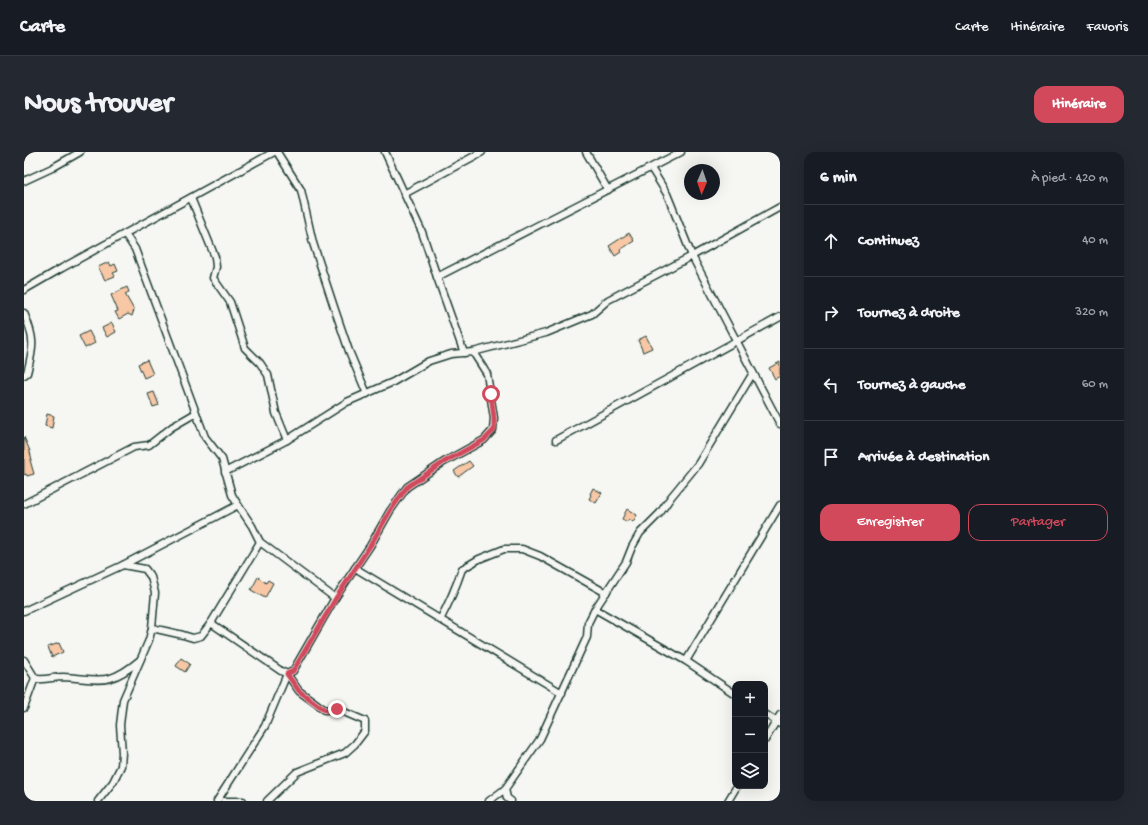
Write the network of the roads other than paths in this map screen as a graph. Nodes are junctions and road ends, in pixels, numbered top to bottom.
1 (80, 152) edge
2 (276, 152) edge
3 (385, 152) edge
4 (482, 152) edge
5 (586, 152) edge
6 (682, 152) edge
7 (651, 168) junction
8 (24, 181) edge
9 (608, 190) junction
10 (404, 194) junction
11 (191, 198) junction
12 (780, 207) edge
13 (125, 234) junction
14 (692, 256) junction
15 (437, 277) junction
16 (24, 290) edge
17 (24, 313) edge
18 (780, 317) edge
19 (736, 342) junction
20 (473, 352) junction
21 (464, 353) junction
22 (753, 373) junction
23 (24, 375) edge
24 (367, 394) junction
25 (196, 412) junction
26 (780, 424) edge
27 (287, 440) junction
28 (556, 440) dead end
29 (225, 472) junction
30 (24, 504) edge
31 (238, 505) junction
32 (780, 505) edge
33 (260, 542) junction
34 (123, 565) junction
35 (355, 568) junction
36 (606, 593) junction
37 (336, 598) junction
38 (595, 609) junction
39 (24, 611) edge
40 (440, 620) junction
41 (211, 623) junction
42 (152, 628) junction
43 (141, 659) junction
44 (24, 660) edge
45 (686, 661) junction
46 (287, 674) junction
47 (35, 678) junction
48 (732, 692) edge
49 (562, 694) junction
50 (24, 708) edge
51 (780, 715) edge
52 (768, 716) edge
53 (778, 723) edge
54 (768, 736) edge
55 (505, 789) junction
56 (735, 789) edge
57 (98, 801) edge
58 (217, 801) edge
59 (224, 801) edge
60 (243, 801) edge
61 (266, 801) edge
62 (489, 801) edge
63 (511, 801) edge
64 (728, 801) edge

1 - 8 street
2 - 11 street
2 - 24 street
3 - 10 street
4 - 10 street
5 - 9 street
6 - 7 street
7 - 9 street
7 - 14 street
9 - 15 street
10 - 15 street
11 - 13 street
11 - 27 street
12 - 14 street
13 - 16 street
13 - 25 street
14 - 19 street
14 - 20 street
15 - 21 street
17 - 23 street
18 - 19 street
19 - 22 street
19 - 28 street
20 - 21 street
20 - 35 street
21 - 24 street
22 - 26 street
22 - 36 street
24 - 27 street
25 - 29 street
25 - 30 street
27 - 29 street
29 - 31 street
31 - 33 street
31 - 34 street
32 - 45 street
33 - 37 street
33 - 41 street
34 - 39 street
34 - 42 street
35 - 37 street
35 - 40 street
36 - 38 street
36 - 40 street
37 - 46 street
38 - 45 street
38 - 49 street
40 - 49 street
41 - 42 street
41 - 46 street
42 - 43 street
43 - 47 street
43 - 57 street
44 - 47 street
45 - 48 street
46 - 58 street
46 - 61 street
47 - 50 street
49 - 55 street
51 - 53 street
52 - 53 street
53 - 54 street
55 - 62 street
55 - 63 street
56 - 64 street
59 - 60 street

